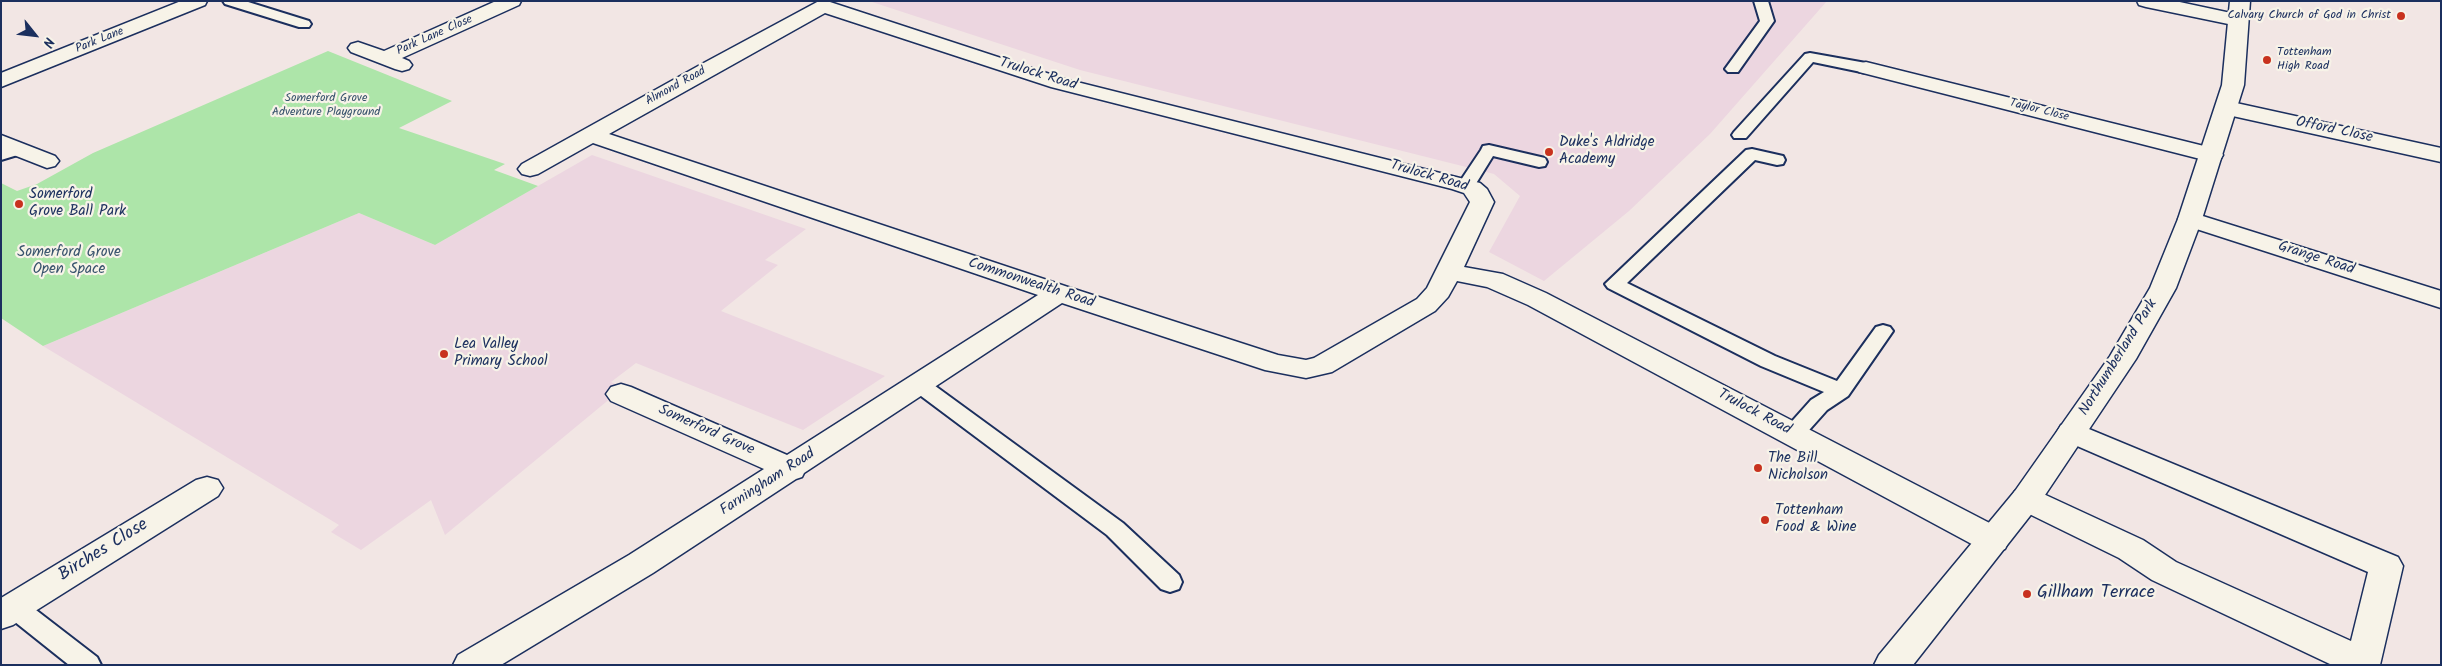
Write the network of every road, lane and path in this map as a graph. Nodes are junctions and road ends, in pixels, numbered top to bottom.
1 (146, 1) edge
2 (198, 1) edge
3 (230, 1) edge
4 (512, 1) edge
5 (1761, 1) edge
6 (2146, 1) edge
7 (823, 6) joint
8 (175, 10) junction
9 (2239, 10) edge
10 (304, 24) dead end
11 (358, 48) dead end
12 (385, 58) junction
13 (408, 68) dead end
14 (1866, 68) joint
15 (1733, 69) dead end
16 (1, 80) edge
17 (2227, 108) junction
18 (591, 135) junction
19 (1740, 135) dead end
20 (7, 149) edge
21 (2212, 155) junction
22 (2441, 155) edge
23 (47, 160) dead end
24 (1776, 160) dead end
25 (1539, 162) dead end
26 (530, 169) dead end
27 (1466, 186) junction
28 (2190, 219) junction
29 (1447, 272) junction
30 (1059, 293) junction
31 (2441, 300) edge
32 (1882, 332) dead end
33 (920, 385) junction
34 (1841, 391) junction
35 (621, 394) dead end
36 (2072, 432) junction
37 (1794, 433) junction
38 (791, 469) junction
39 (207, 488) dead end
40 (2026, 499) junction
41 (1993, 540) junction
42 (1170, 582) dead end
43 (8, 611) edge
44 (88, 665) edge
45 (471, 665) edge
46 (1892, 665) edge

1 - 8 street
2 - 8 street, Park Lane
3 - 10 lane
4 - 12 street, Park Lane Close
5 - 15 lane
6 - 9 street
7 - 18 street, Almond Road
7 - 27 street, Trulock Road
8 - 16 street, Park Lane
9 - 17 street, Northumberland Park
11 - 12 street, Park Lane Close
12 - 13 street, Park Lane Close
14 - 19 lane
14 - 21 street, Taylor Close
17 - 21 street, Northumberland Park
17 - 22 street, Offord Close
18 - 26 street, Almond Road
18 - 30 street, Commonwealth Road
20 - 23 street
21 - 28 street, Northumberland Park
24 - 34 lane
25 - 27 lane
27 - 29 street, Trulock Road
28 - 31 street, Grange Road
28 - 36 street, Northumberland Park
29 - 30 street, Commonwealth Road
29 - 37 street, Trulock Road
30 - 33 street, Farningham Road
32 - 34 lane
33 - 38 street, Farningham Road
33 - 42 lane
34 - 37 lane
35 - 38 street, Somerford Grove
36 - 40 street, Northumberland Park
36 - 40 street
37 - 41 street, Trulock Road
38 - 45 street, Farningham Road
39 - 43 street, Birches Close
40 - 41 street, Northumberland Park
41 - 46 street, Northumberland Park
43 - 44 lane

